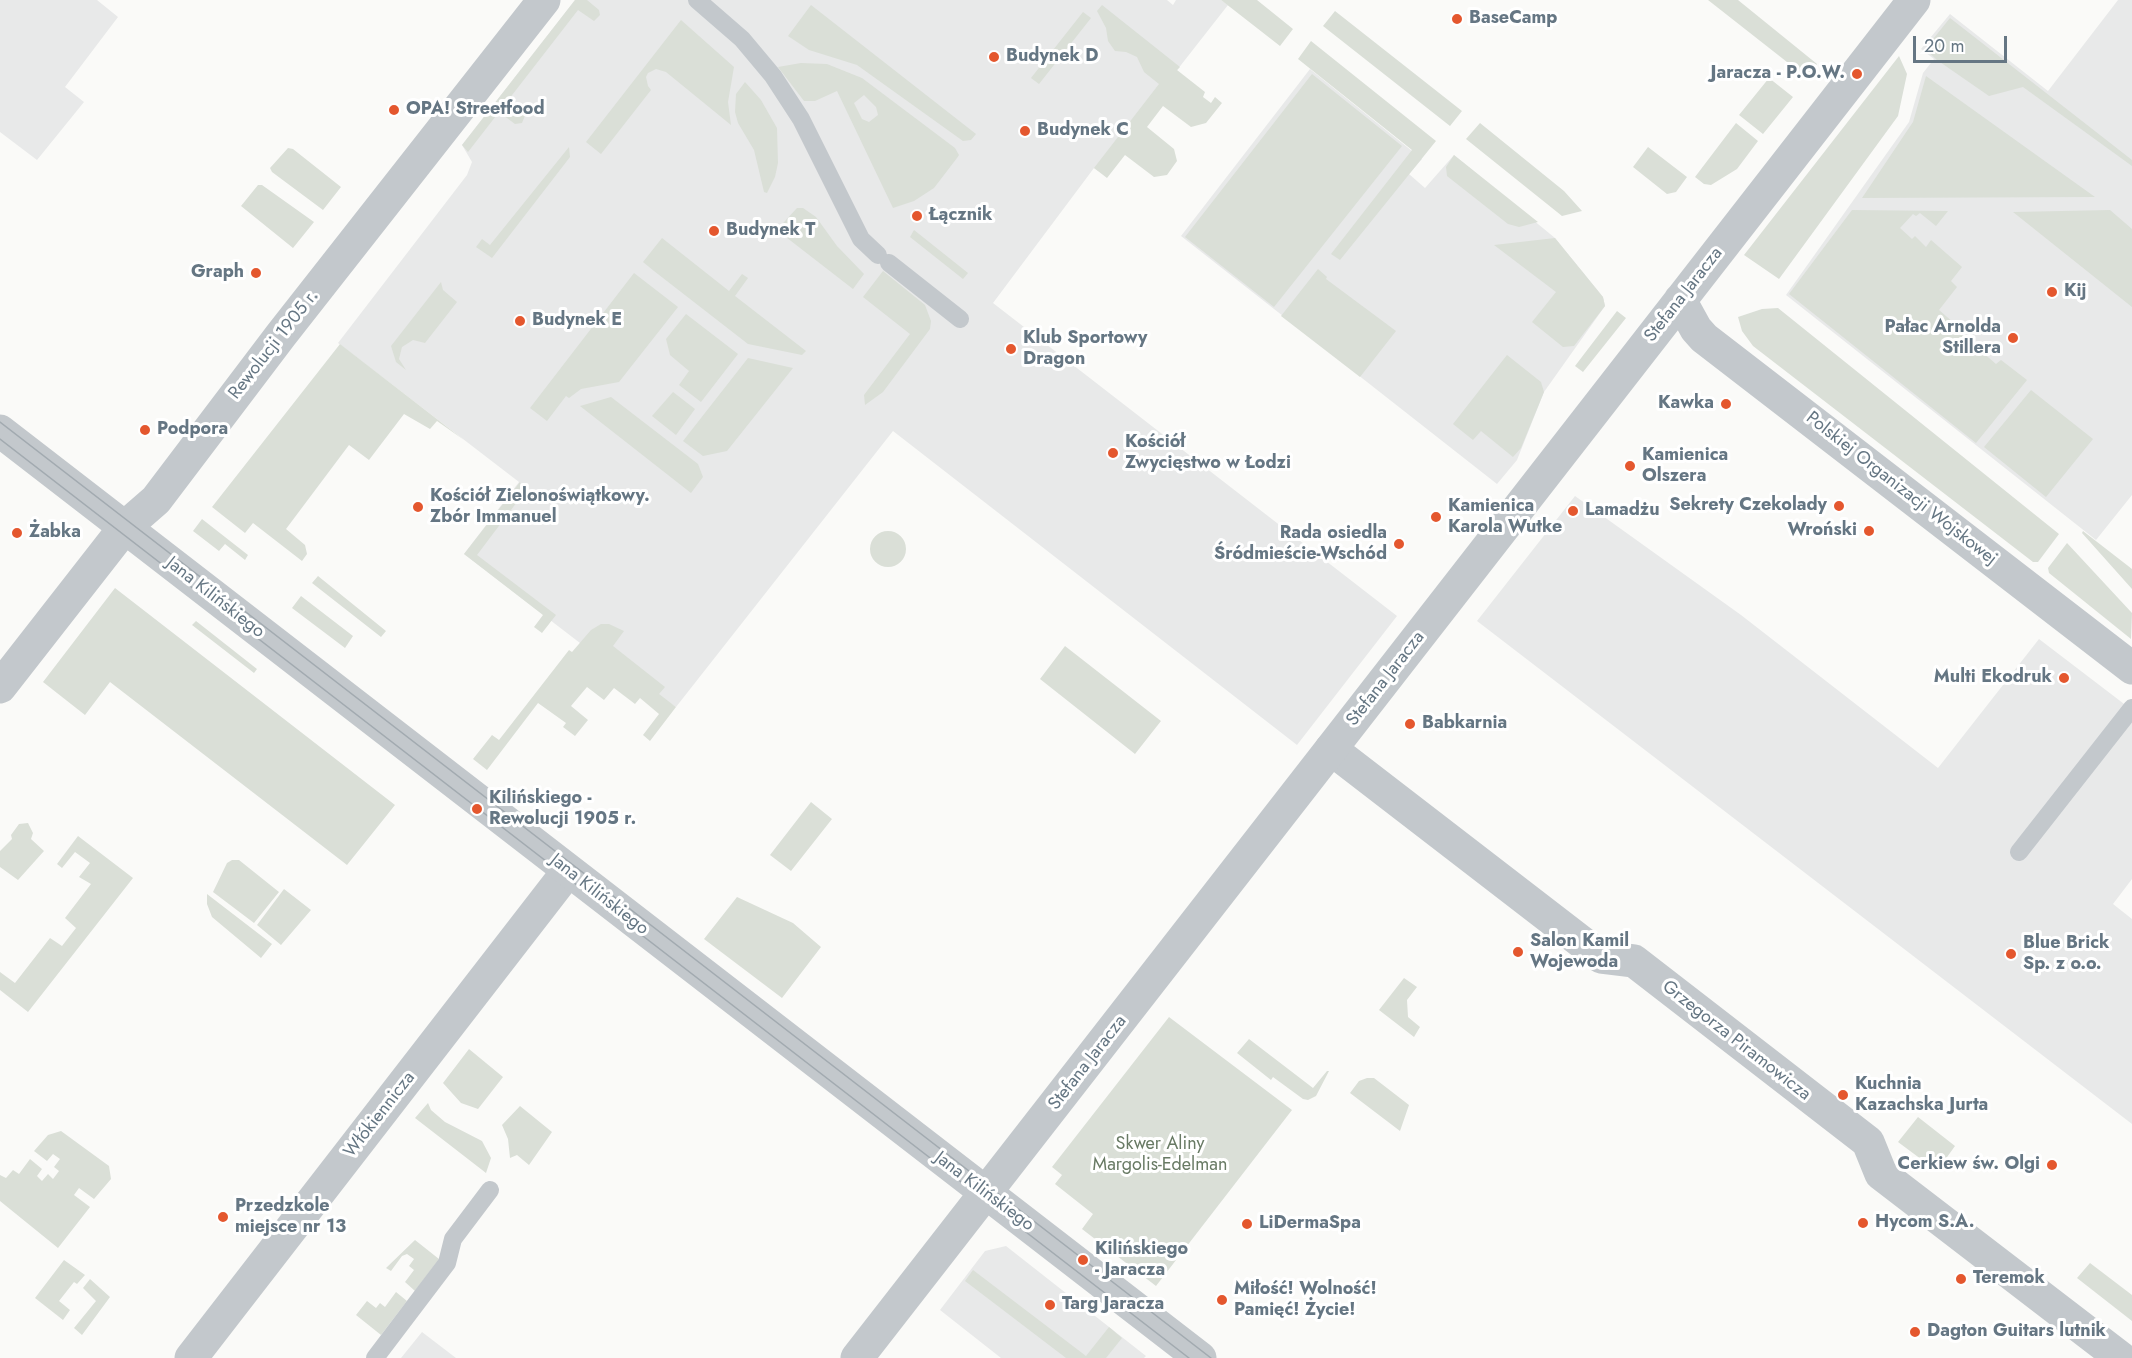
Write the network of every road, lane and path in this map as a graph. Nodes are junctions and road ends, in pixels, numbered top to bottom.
1 (544, 0) edge
2 (697, 0) edge
3 (1914, 0) edge
4 (1680, 300) junction
5 (960, 319) dead end
6 (0, 431) edge
7 (125, 527) junction
8 (2132, 668) edge
9 (0, 687) edge
10 (2132, 708) edge
11 (1331, 749) junction
12 (2019, 852) dead end
13 (568, 871) junction
14 (490, 1190) dead end
15 (986, 1193) junction
16 (191, 1358) edge
17 (375, 1358) edge
18 (856, 1358) edge
19 (1200, 1358) edge
20 (2121, 1358) edge

1 - 7 street, Rewolucji 1905 r.
2 - 5 lane
3 - 4 street, Stefana Jaracza
4 - 8 street, Polskiej Organizacji Wojskowej
4 - 11 street, Stefana Jaracza
6 - 7 street, Jana Kilińskiego
7 - 9 street, Rewolucji 1905 r.
7 - 13 street, Jana Kilińskiego
10 - 12 lane
11 - 15 street, Stefana Jaracza
11 - 20 street, Grzegorza Piramowicza
13 - 15 street, Jana Kilińskiego
13 - 16 street, Włókiennicza
14 - 17 lane
15 - 18 street, Stefana Jaracza
15 - 19 street, Jana Kilińskiego

